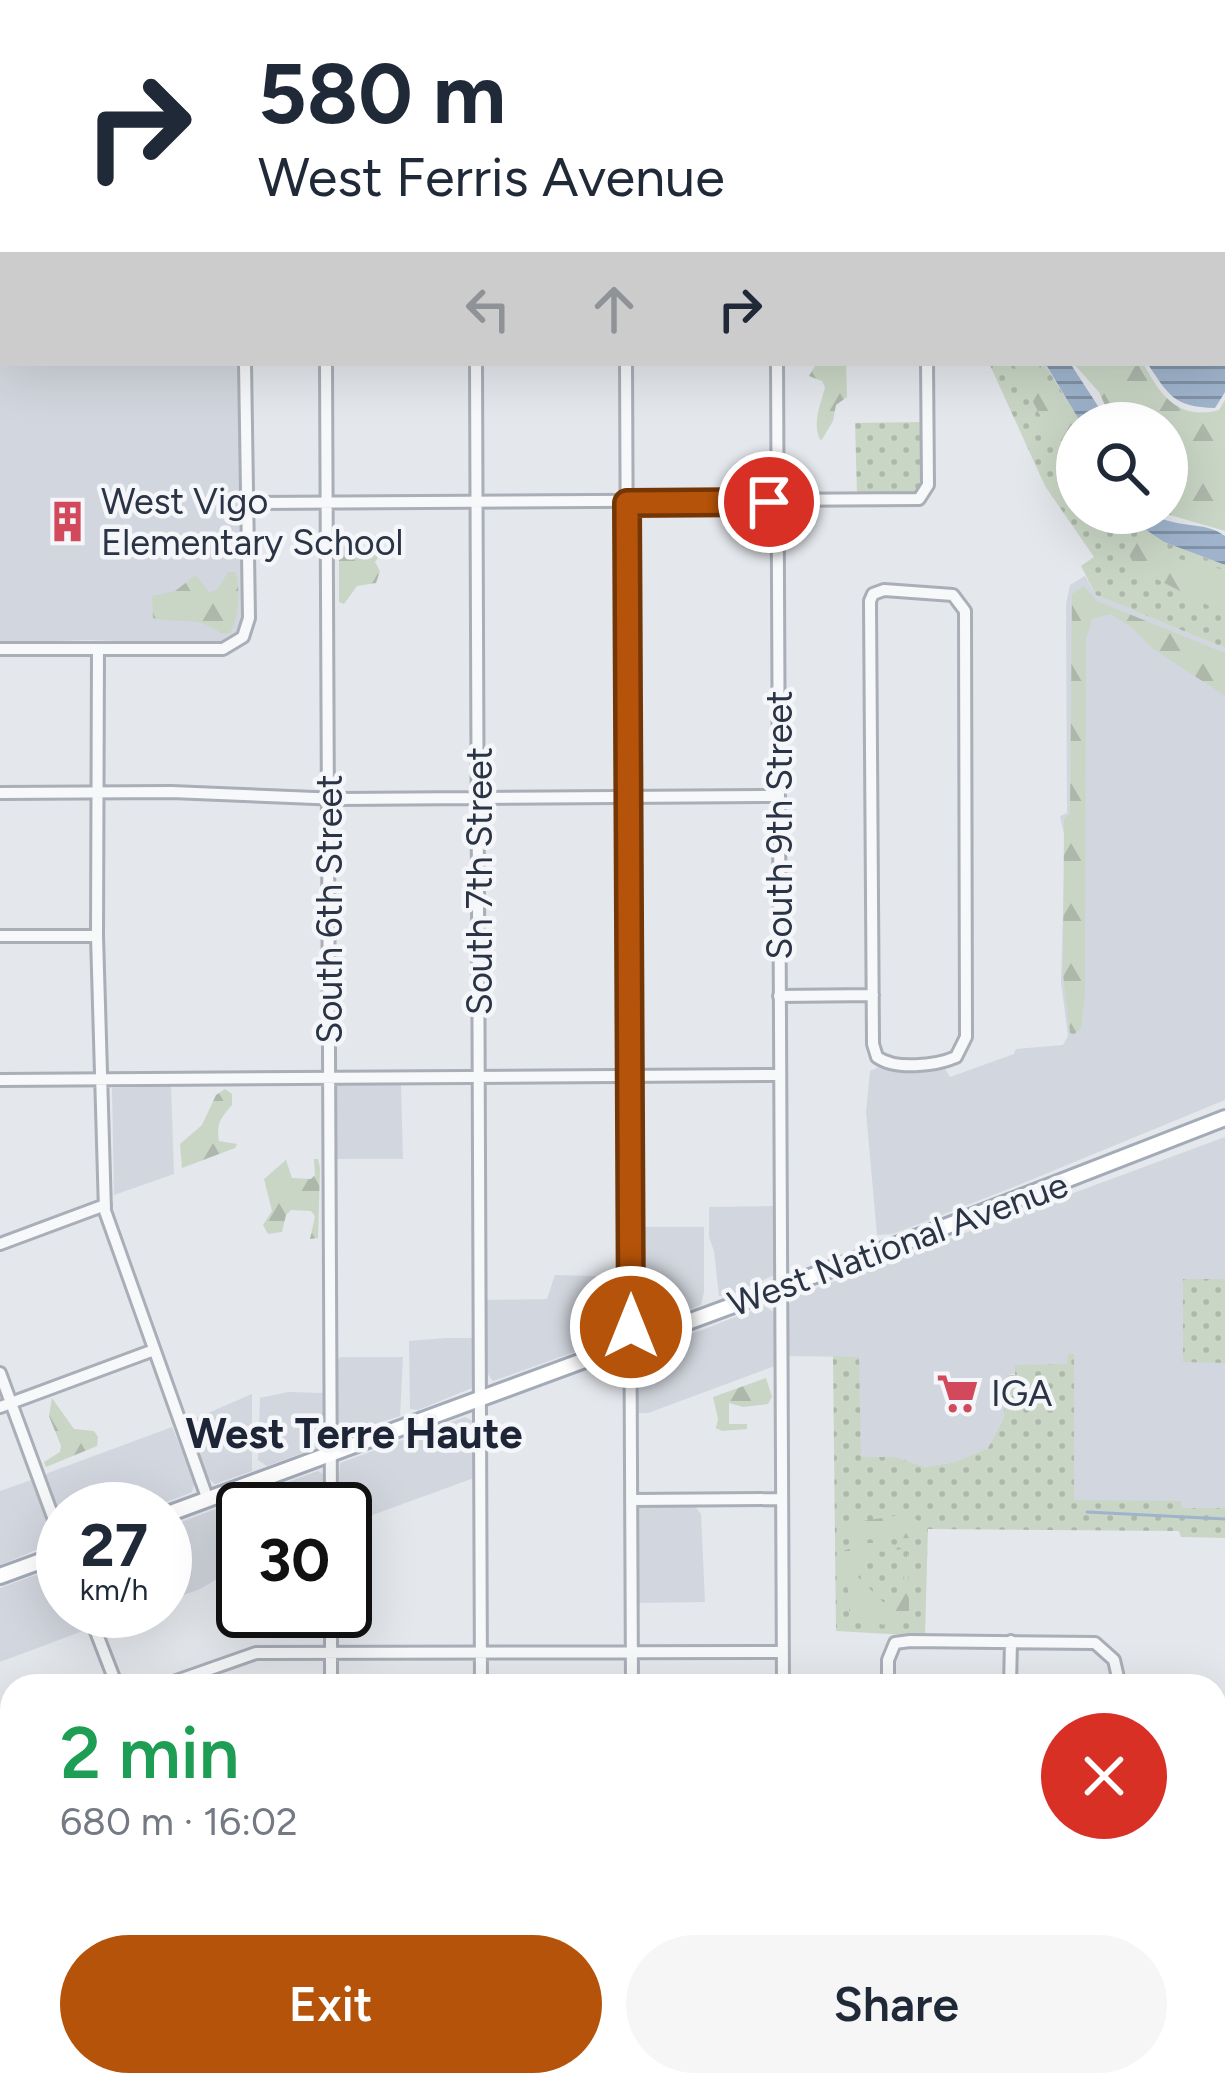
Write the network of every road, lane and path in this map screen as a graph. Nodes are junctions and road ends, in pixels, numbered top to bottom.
1 (245, 366) edge
2 (326, 366) edge
3 (476, 366) edge
4 (626, 366) edge
5 (777, 366) edge
6 (927, 366) edge
7 (778, 501) junction
8 (245, 503) junction
9 (326, 503) junction
10 (477, 503) junction
11 (627, 503) junction
12 (0, 649) edge
13 (98, 649) junction
14 (0, 793) edge
15 (98, 793) junction
16 (629, 796) junction
17 (779, 796) junction
18 (479, 797) junction
19 (328, 798) junction
20 (0, 936) edge
21 (98, 936) junction
22 (873, 995) junction
23 (779, 996) junction
24 (778, 1075) junction
25 (481, 1077) junction
26 (630, 1077) junction
27 (330, 1078) junction
28 (102, 1079) junction
29 (0, 1080) edge
30 (1225, 1118) edge
31 (105, 1205) junction
32 (0, 1244) edge
33 (780, 1288) junction
34 (631, 1343) junction
35 (154, 1350) junction
36 (0, 1373) edge
37 (481, 1398) junction
38 (6, 1405) edge
39 (331, 1454) junction
40 (36, 1482) edge
41 (331, 1482) edge
42 (781, 1499) junction
43 (208, 1500) junction
44 (631, 1500) junction
45 (192, 1506) edge
46 (36, 1561) edge
47 (0, 1576) edge
48 (98, 1638) edge
49 (331, 1638) edge
50 (1011, 1641) junction
51 (331, 1652) junction
52 (481, 1652) junction
53 (632, 1652) junction
54 (782, 1652) junction
55 (112, 1674) edge
56 (196, 1674) edge
57 (331, 1674) edge
58 (481, 1674) edge
59 (632, 1674) edge
60 (783, 1674) edge
61 (889, 1674) edge
62 (1010, 1674) edge
63 (1118, 1674) edge

1 - 8 street
2 - 9 street, South 6th Street
3 - 10 street, South 7th Street
4 - 11 street
5 - 7 street, South 9th Street
6 - 7 street
7 - 11 street
7 - 17 street, South 9th Street
8 - 9 street
8 - 13 street
9 - 10 street
9 - 19 street, South 6th Street
10 - 11 street
10 - 18 street, South 7th Street
11 - 16 street
12 - 13 street
13 - 15 street
14 - 15 street
15 - 19 street
15 - 21 street
16 - 17 street
16 - 18 street
16 - 26 street
17 - 23 street, South 9th Street
18 - 19 street
18 - 25 street, South 7th Street
19 - 27 street, South 6th Street
20 - 21 street
21 - 28 street
22 - 22 street
22 - 23 street
23 - 24 street, South 9th Street
24 - 26 street
24 - 33 street, South 9th Street
25 - 26 street
25 - 27 street
25 - 37 street, South 7th Street
26 - 34 street
27 - 28 street
27 - 39 street, South 6th Street
28 - 29 street
28 - 31 street
30 - 33 main road, West National Avenue
31 - 32 street
31 - 35 street
33 - 34 main road, West National Avenue
33 - 42 street, South 9th Street
34 - 37 main road, West National Avenue
34 - 44 street
35 - 38 street
35 - 43 street
36 - 38 street
37 - 39 main road, West National Avenue
37 - 52 street, South 7th Street
38 - 40 street
39 - 41 street, South 6th Street
39 - 43 main road, West National Avenue
42 - 44 street
42 - 54 street, South 9th Street
43 - 45 main road, West National Avenue
44 - 53 street
46 - 47 main road
48 - 55 street
49 - 51 street
50 - 61 street
50 - 62 street
50 - 63 street
51 - 52 street
51 - 56 street
51 - 57 street
52 - 53 street
52 - 58 street, South 7th Street
53 - 54 street
53 - 59 street
54 - 60 street, South 9th Street

